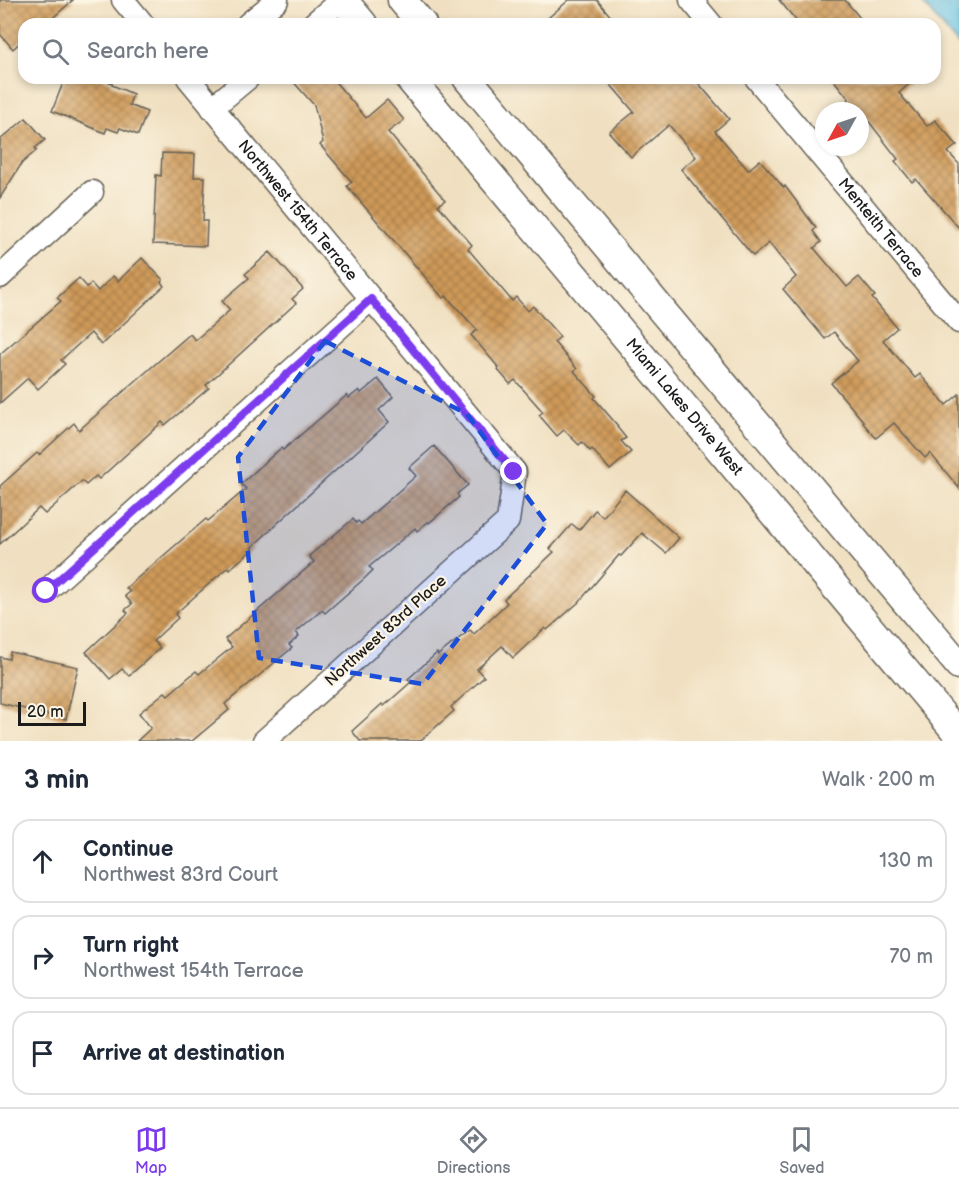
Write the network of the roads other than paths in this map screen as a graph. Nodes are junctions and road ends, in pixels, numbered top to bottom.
1 (123, 0) edge
2 (277, 0) edge
3 (342, 0) edge
4 (402, 0) edge
5 (691, 0) edge
6 (138, 18) edge
7 (255, 18) edge
8 (320, 18) edge
9 (358, 18) edge
10 (417, 18) edge
11 (706, 18) edge
12 (193, 84) edge
13 (241, 84) edge
14 (414, 84) edge
15 (472, 84) edge
16 (761, 84) edge
17 (212, 108) junction
18 (92, 192) dead end
19 (0, 277) edge
20 (371, 299) junction
21 (959, 322) edge
22 (508, 521) joint
23 (46, 591) dead end
24 (959, 664) edge
25 (959, 735) edge
26 (264, 741) edge

1 - 6 street
2 - 7 street
3 - 8 street
3 - 9 main road
4 - 10 main road
5 - 11 street
12 - 17 street, Northwest 154th Terrace
13 - 17 street
14 - 25 main road, Miami Lakes Drive West
15 - 24 main road
16 - 21 street, Menteith Terrace
17 - 20 street, Northwest 154th Terrace
18 - 19 street
20 - 22 street, Northwest 154th Terrace
20 - 23 street
22 - 26 street, Northwest 83rd Place

